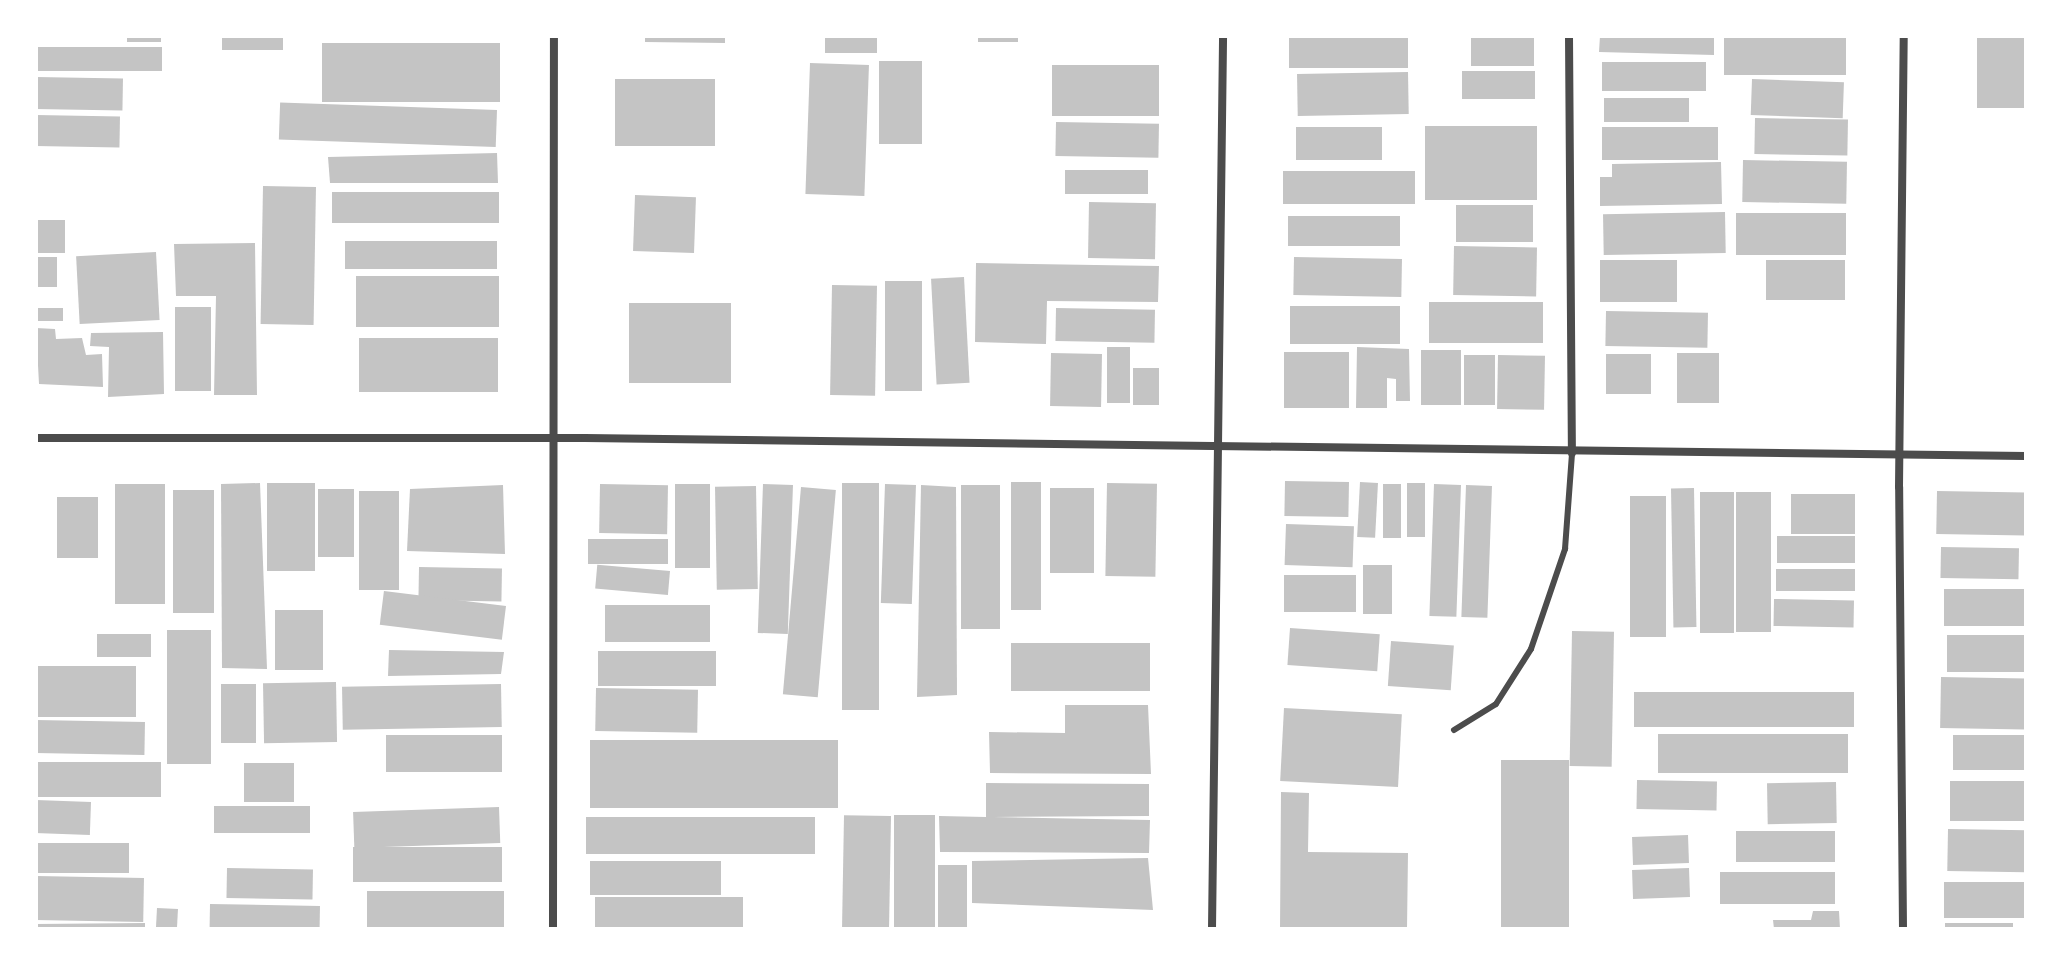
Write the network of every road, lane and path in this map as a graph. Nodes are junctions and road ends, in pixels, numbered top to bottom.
1 (554, 36) edge
2 (1223, 36) edge
3 (1569, 36) edge
4 (1904, 36) edge
5 (36, 438) edge
6 (553, 438) junction
7 (1220, 445) junction
8 (1572, 453) junction
9 (2026, 456) edge
10 (1900, 457) junction
11 (1454, 730) dead end
12 (553, 929) edge
13 (1212, 929) edge
14 (1903, 929) edge

1 - 6 street
2 - 7 street
3 - 8 street
4 - 10 street
5 - 6 street
6 - 7 street
6 - 12 street
7 - 8 street
7 - 13 street
8 - 10 street
8 - 11 lane
9 - 10 street
10 - 14 street

